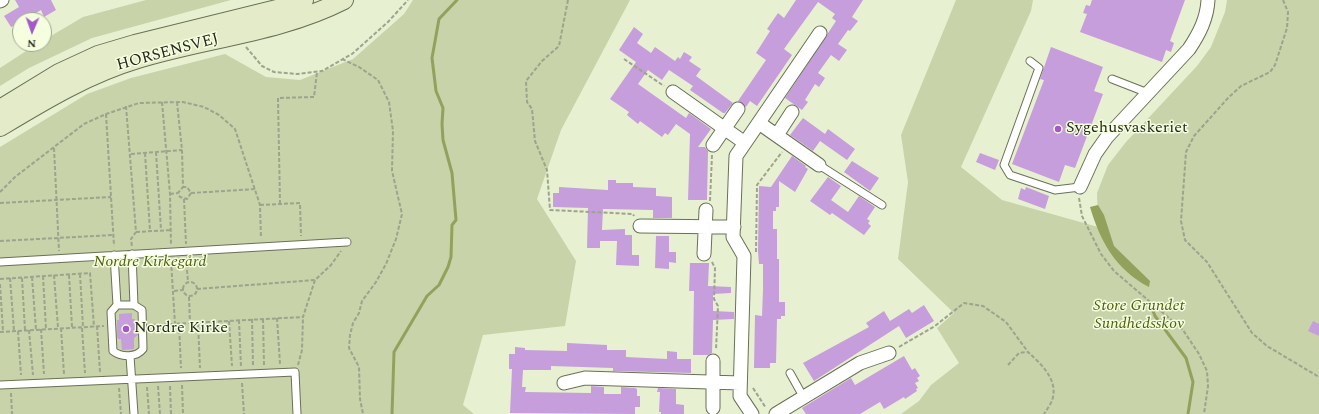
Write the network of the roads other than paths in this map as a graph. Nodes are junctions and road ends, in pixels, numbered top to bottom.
1 (304, 0) edge
2 (344, 0) edge
3 (1208, 0) edge
4 (820, 33) dead end
5 (1030, 61) dead end
6 (1112, 79) dead end
7 (673, 92) road end
8 (1148, 93) junction
9 (0, 108) edge
10 (738, 109) dead end
11 (792, 112) dead end
12 (759, 123) junction
13 (0, 127) edge
14 (725, 129) junction
15 (777, 135) junction
16 (745, 143) junction
17 (713, 145) road end
18 (819, 165) joint
19 (1080, 187) joint
20 (882, 205) dead end
21 (706, 210) road end
22 (640, 226) road end
23 (706, 227) junction
24 (734, 227) junction
25 (347, 242) road end
26 (132, 254) junction
27 (704, 254) road end
28 (114, 255) junction
29 (0, 262) edge
30 (117, 305) junction
31 (134, 305) junction
32 (889, 353) road end
33 (130, 356) junction
34 (713, 361) road end
35 (790, 373) dead end
36 (132, 380) junction
37 (713, 382) junction
38 (564, 383) dead end
39 (0, 385) edge
40 (746, 385) junction
41 (804, 398) junction
42 (713, 408) dead end
43 (772, 411) edge
44 (134, 414) edge
45 (297, 414) edge
46 (752, 414) edge

1 - 9 main road, HORSENSVEJ
2 - 13 main road, HORSENSVEJ
3 - 8 street
4 - 12 street
5 - 19 lane
6 - 8 lane
7 - 14 street
8 - 19 street
10 - 14 street
11 - 15 street
12 - 15 street
12 - 16 street
14 - 16 street
14 - 17 street
15 - 18 street
16 - 24 street
18 - 20 lane
21 - 23 street
22 - 23 street
23 - 24 street
23 - 27 street
24 - 40 street
25 - 26 lane
26 - 28 lane
26 - 31 lane
28 - 29 lane
28 - 30 lane
30 - 31 lane
30 - 33 lane
31 - 33 lane
32 - 41 street
33 - 36 lane
34 - 37 street
35 - 41 lane
36 - 39 lane
36 - 44 lane
36 - 45 lane
37 - 38 street
37 - 40 street
37 - 42 street
40 - 46 street
41 - 43 street

